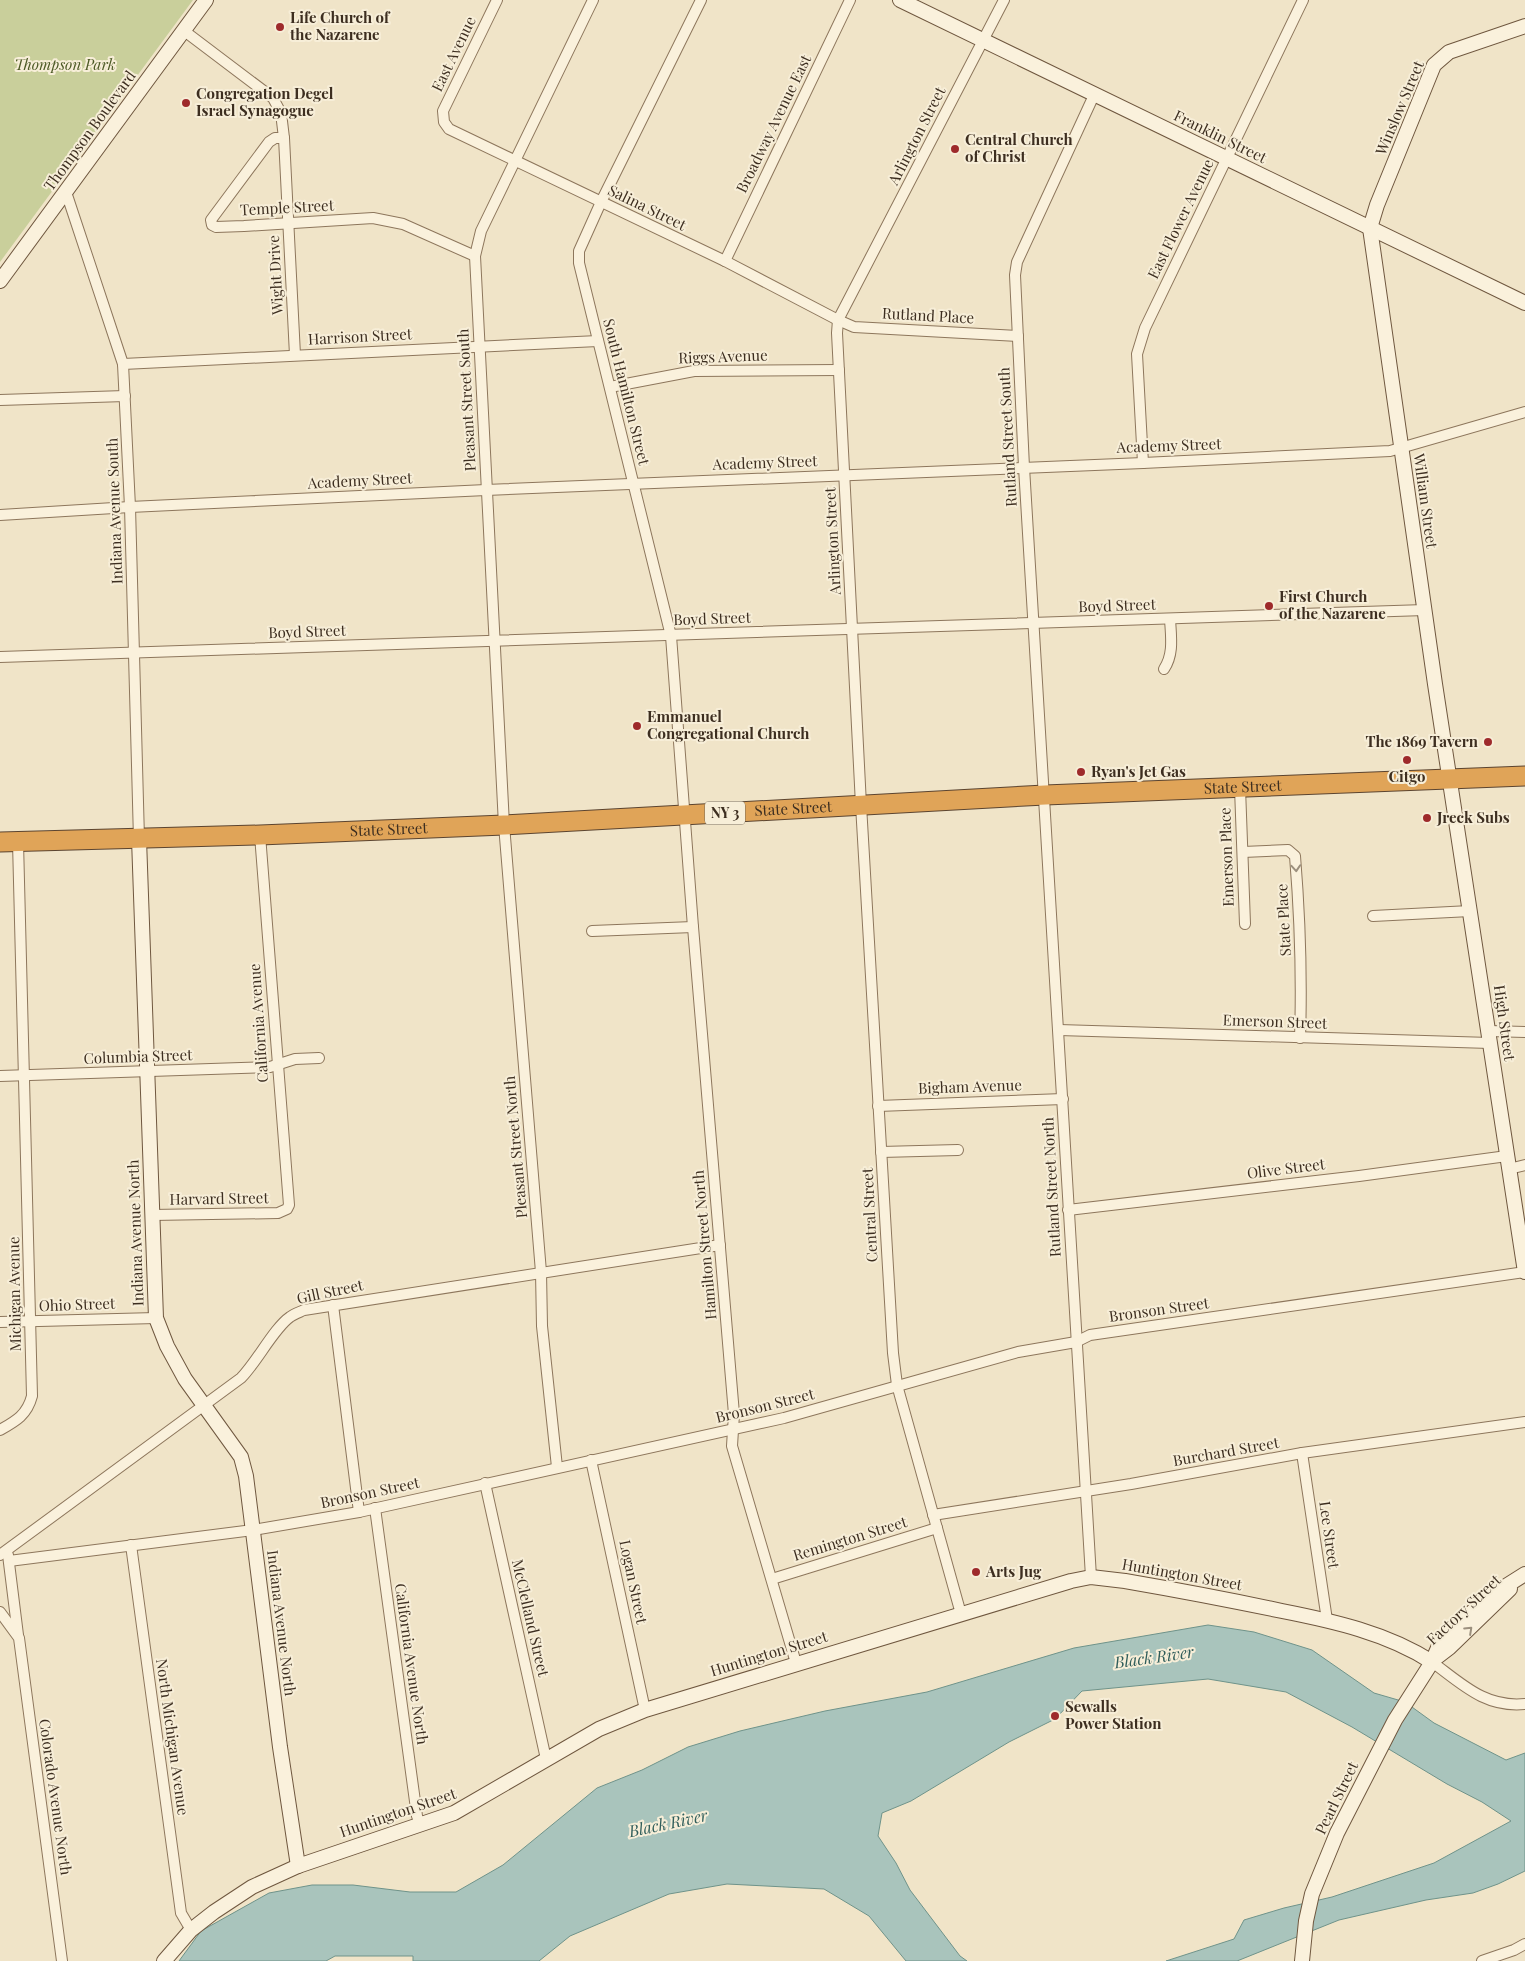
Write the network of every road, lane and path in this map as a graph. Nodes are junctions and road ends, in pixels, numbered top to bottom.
1 (206, 0) edge
2 (497, 0) edge
3 (593, 0) edge
4 (701, 0) edge
5 (850, 0) edge
6 (900, 0) edge
7 (1004, 0) edge
8 (1291, 0) edge
9 (1302, 2) edge
10 (1525, 26) edge
11 (183, 30) junction
12 (983, 40) junction
13 (1095, 94) junction
14 (444, 122) joint
15 (284, 138) junction
16 (1227, 158) junction
17 (515, 159) junction
18 (66, 192) junction
19 (601, 202) junction
20 (288, 222) junction
21 (1370, 228) junction
22 (475, 256) junction
23 (725, 261) junction
24 (0, 281) edge
25 (1525, 303) edge
26 (838, 320) junction
27 (1018, 336) junction
28 (598, 341) junction
29 (480, 347) junction
30 (295, 355) junction
31 (123, 364) junction
32 (839, 370) junction
33 (610, 388) junction
34 (125, 396) junction
35 (0, 400) edge
36 (1525, 412) edge
37 (1401, 449) junction
38 (1143, 463) junction
39 (1024, 467) junction
40 (845, 474) junction
41 (633, 483) junction
42 (486, 490) junction
43 (130, 507) junction
44 (0, 515) edge
45 (1425, 610) junction
46 (1170, 619) junction
47 (1034, 624) junction
48 (852, 630) junction
49 (671, 636) junction
50 (495, 642) junction
51 (134, 653) junction
52 (0, 657) edge
53 (1164, 668) dead end
54 (1525, 776) edge
55 (1450, 779) junction
56 (1240, 788) junction
57 (1044, 795) junction
58 (861, 805) junction
59 (685, 815) junction
60 (504, 825) junction
61 (260, 835) junction
62 (139, 839) junction
63 (9, 842) edge
64 (1243, 852) junction
65 (1470, 911) junction
66 (1373, 916) dead end
67 (1245, 924) dead end
68 (693, 927) junction
69 (592, 931) dead end
70 (1059, 1030) junction
71 (1525, 1032) edge
72 (1490, 1037) junction
73 (1300, 1038) junction
74 (319, 1058) dead end
75 (277, 1065) junction
76 (147, 1072) junction
77 (24, 1075) junction
78 (0, 1076) edge
79 (1062, 1099) junction
80 (878, 1106) junction
81 (958, 1150) dead end
82 (881, 1152) junction
83 (1508, 1163) junction
84 (1525, 1164) edge
85 (287, 1209) joint
86 (1068, 1210) junction
87 (152, 1215) junction
88 (720, 1245) junction
89 (541, 1272) junction
90 (1525, 1272) edge
91 (333, 1305) junction
92 (156, 1318) junction
93 (31, 1321) junction
94 (0, 1322) edge
95 (1076, 1342) junction
96 (897, 1385) junction
97 (203, 1405) junction
98 (1525, 1422) edge
99 (0, 1430) edge
100 (732, 1430) junction
101 (1302, 1453) junction
102 (591, 1460) junction
103 (557, 1467) junction
104 (485, 1484) junction
105 (1086, 1490) junction
106 (375, 1508) junction
107 (359, 1512) junction
108 (933, 1515) junction
109 (937, 1528) junction
110 (253, 1530) junction
111 (131, 1545) junction
112 (6, 1555) edge
113 (1525, 1574) edge
114 (1091, 1577) junction
115 (772, 1579) junction
116 (0, 1612) edge
117 (961, 1614) junction
118 (1327, 1620) junction
119 (18, 1638) junction
120 (1432, 1662) junction
121 (796, 1663) junction
122 (1525, 1704) edge
123 (646, 1710) junction
124 (546, 1759) junction
125 (420, 1824) junction
126 (298, 1866) junction
127 (191, 1930) junction
128 (1525, 1944) edge
129 (1303, 1955) edge
130 (62, 1961) edge
131 (164, 1961) edge
132 (1482, 1961) edge

1 - 11 street, Thompson Boulevard
2 - 14 street, East Avenue
3 - 17 street, Pleasant Street South
4 - 19 street, South Hamilton Street
5 - 23 street, Broadway Avenue East
6 - 12 street, Franklin Street
7 - 12 street, Arlington Street
8 - 9 street
9 - 16 street, East Flower Avenue
10 - 21 street, Winslow Street
11 - 15 street, Wight Drive
11 - 18 street, Thompson Boulevard
12 - 13 street, Franklin Street
12 - 26 street, Arlington Street
13 - 16 street, Franklin Street
13 - 27 street, Rutland Street South
14 - 17 street, Salina Street
15 - 20 street, Wight Drive
15 - 20 street, Temple Street
16 - 21 street, Franklin Street
16 - 38 street, East Flower Avenue
17 - 19 street, Salina Street
17 - 22 street, Pleasant Street South
18 - 24 street, Thompson Boulevard
18 - 31 street, Indiana Avenue South
19 - 23 street, Salina Street
19 - 28 street, South Hamilton Street
20 - 22 street, Temple Street
20 - 30 street, Wight Drive
21 - 25 street, Franklin Street
21 - 37 street, William Street
22 - 29 street, Pleasant Street South
23 - 26 street, Salina Street
26 - 27 street, Rutland Place
26 - 32 street, Arlington Street
27 - 39 street, Rutland Street South
28 - 29 street, Harrison Street
28 - 33 street, South Hamilton Street
29 - 30 street, Harrison Street
29 - 42 street, Pleasant Street South
30 - 31 street, Harrison Street
31 - 34 street, Indiana Avenue South
32 - 33 street, Riggs Avenue
32 - 40 street, Arlington Street
33 - 41 street, South Hamilton Street
34 - 35 street
34 - 43 street, Indiana Avenue South
36 - 37 street, Academy Street
37 - 38 street, Academy Street
37 - 45 street, William Street
38 - 39 street, Academy Street
39 - 40 street, Academy Street
39 - 47 street, Rutland Street South
40 - 41 street, Academy Street
40 - 48 street, Arlington Street
41 - 42 street, Academy Street
41 - 49 street, South Hamilton Street
42 - 43 street, Academy Street
42 - 50 street, Pleasant Street South
43 - 44 street, Academy Street
43 - 51 street, Indiana Avenue South
45 - 46 street, Boyd Street
45 - 55 street, William Street
46 - 47 street, Boyd Street
46 - 53 street
47 - 48 street, Boyd Street
47 - 57 street, Rutland Street South
48 - 49 street, Boyd Street
48 - 58 street, Arlington Street
49 - 50 street, Boyd Street
49 - 59 street, South Hamilton Street
50 - 51 street, Boyd Street
50 - 60 street, Pleasant Street South
51 - 52 street, Boyd Street
51 - 62 street, Indiana Avenue South
54 - 55 highway, State Street / NY 3
55 - 56 highway, State Street / NY 3
55 - 65 street, High Street
56 - 57 highway, State Street / NY 3
56 - 64 street, Emerson Place
57 - 58 highway, State Street / NY 3
57 - 70 street, Rutland Street North
58 - 59 highway, State Street / NY 3
58 - 80 street, Central Street
59 - 60 highway, State Street / NY 3
59 - 68 street, Hamilton Street North
60 - 61 highway, State Street / NY 3
60 - 89 street, Pleasant Street North
61 - 62 highway, State Street / NY 3
61 - 75 street, California Avenue
62 - 63 highway, State Street / NY 3
62 - 76 street, Indiana Avenue North
63 - 77 street, Michigan Avenue
64 - 67 street, Emerson Place
64 -> 73 street, State Place
65 - 66 street
65 - 72 street, High Street
68 - 69 street
68 - 88 street, Hamilton Street North
70 - 73 street, Emerson Street
70 - 79 street, Rutland Street North
71 - 72 street, Emerson Street
72 - 73 street, Emerson Street
72 - 83 street, High Street
74 - 75 street, Columbia Street
75 - 76 street, Columbia Street
75 - 85 street, California Avenue
76 - 77 street, Columbia Street
76 - 87 street, Indiana Avenue North
77 - 78 street, Columbia Street
77 - 93 street, Michigan Avenue
79 - 80 street, Bigham Avenue
79 - 86 street, Rutland Street North
80 - 82 street, Central Street
81 - 82 street
82 - 96 street, Central Street
83 - 84 street, Olive Street
83 - 86 street, Olive Street
83 - 90 street, High Street
85 - 87 street, Harvard Street
86 - 95 street, Rutland Street North
87 - 92 street, Indiana Avenue North
88 - 89 street, Gill Street
88 - 100 street, Hamilton Street North
89 - 91 street, Gill Street
89 - 103 street, Pleasant Street North
90 - 95 street, Bronson Street
91 - 97 street, Gill Street
91 - 107 street
92 - 93 street, Ohio Street
92 - 97 street, Indiana Avenue North
93 - 94 street, Ohio Street
93 - 99 street, Michigan Avenue
95 - 96 street, Bronson Street
95 - 105 street, Rutland Street North
96 - 100 street, Bronson Street
96 - 108 street, Central Street
97 - 110 street, Indiana Avenue North
97 - 112 street, Gill Street
98 - 101 street, Burchard Street
100 - 102 street, Bronson Street
100 - 115 street, Hamilton Street North
101 - 105 street, Burchard Street
101 - 118 street, Lee Street
102 - 103 street, Bronson Street
102 - 123 street, Logan Street
103 - 104 street, Bronson Street
104 - 106 street, Bronson Street
104 - 124 street, McClelland Street
105 - 108 street, Burchard Street
105 - 114 street, Rutland Street North
106 - 107 street, Bronson Street
106 - 125 street, California Avenue North
107 - 110 street, Bronson Street
108 - 109 street, Central Street
109 - 115 street, Remington Street
109 - 117 street, Central Street
110 - 111 street, Bronson Street
110 - 126 street, Indiana Avenue North
111 - 112 street, Bronson Street
111 - 127 street, North Michigan Avenue
112 - 119 street, Colorado Avenue North
113 - 120 street, Factory Street
114 - 117 street, Huntington Street
114 - 118 street, Huntington Street
115 - 121 street, Hamilton Street North
116 - 119 street, Colorado Avenue North
117 - 121 street, Huntington Street
118 - 120 street, Huntington Street
119 - 130 street, Colorado Avenue North
120 - 122 street
120 - 129 street, Pearl Street
121 - 123 street, Huntington Street
123 - 124 street, Huntington Street
124 - 125 street, Huntington Street
125 - 126 street, Huntington Street
126 - 127 street, Huntington Street
127 - 131 street, Huntington Street
128 - 132 street

